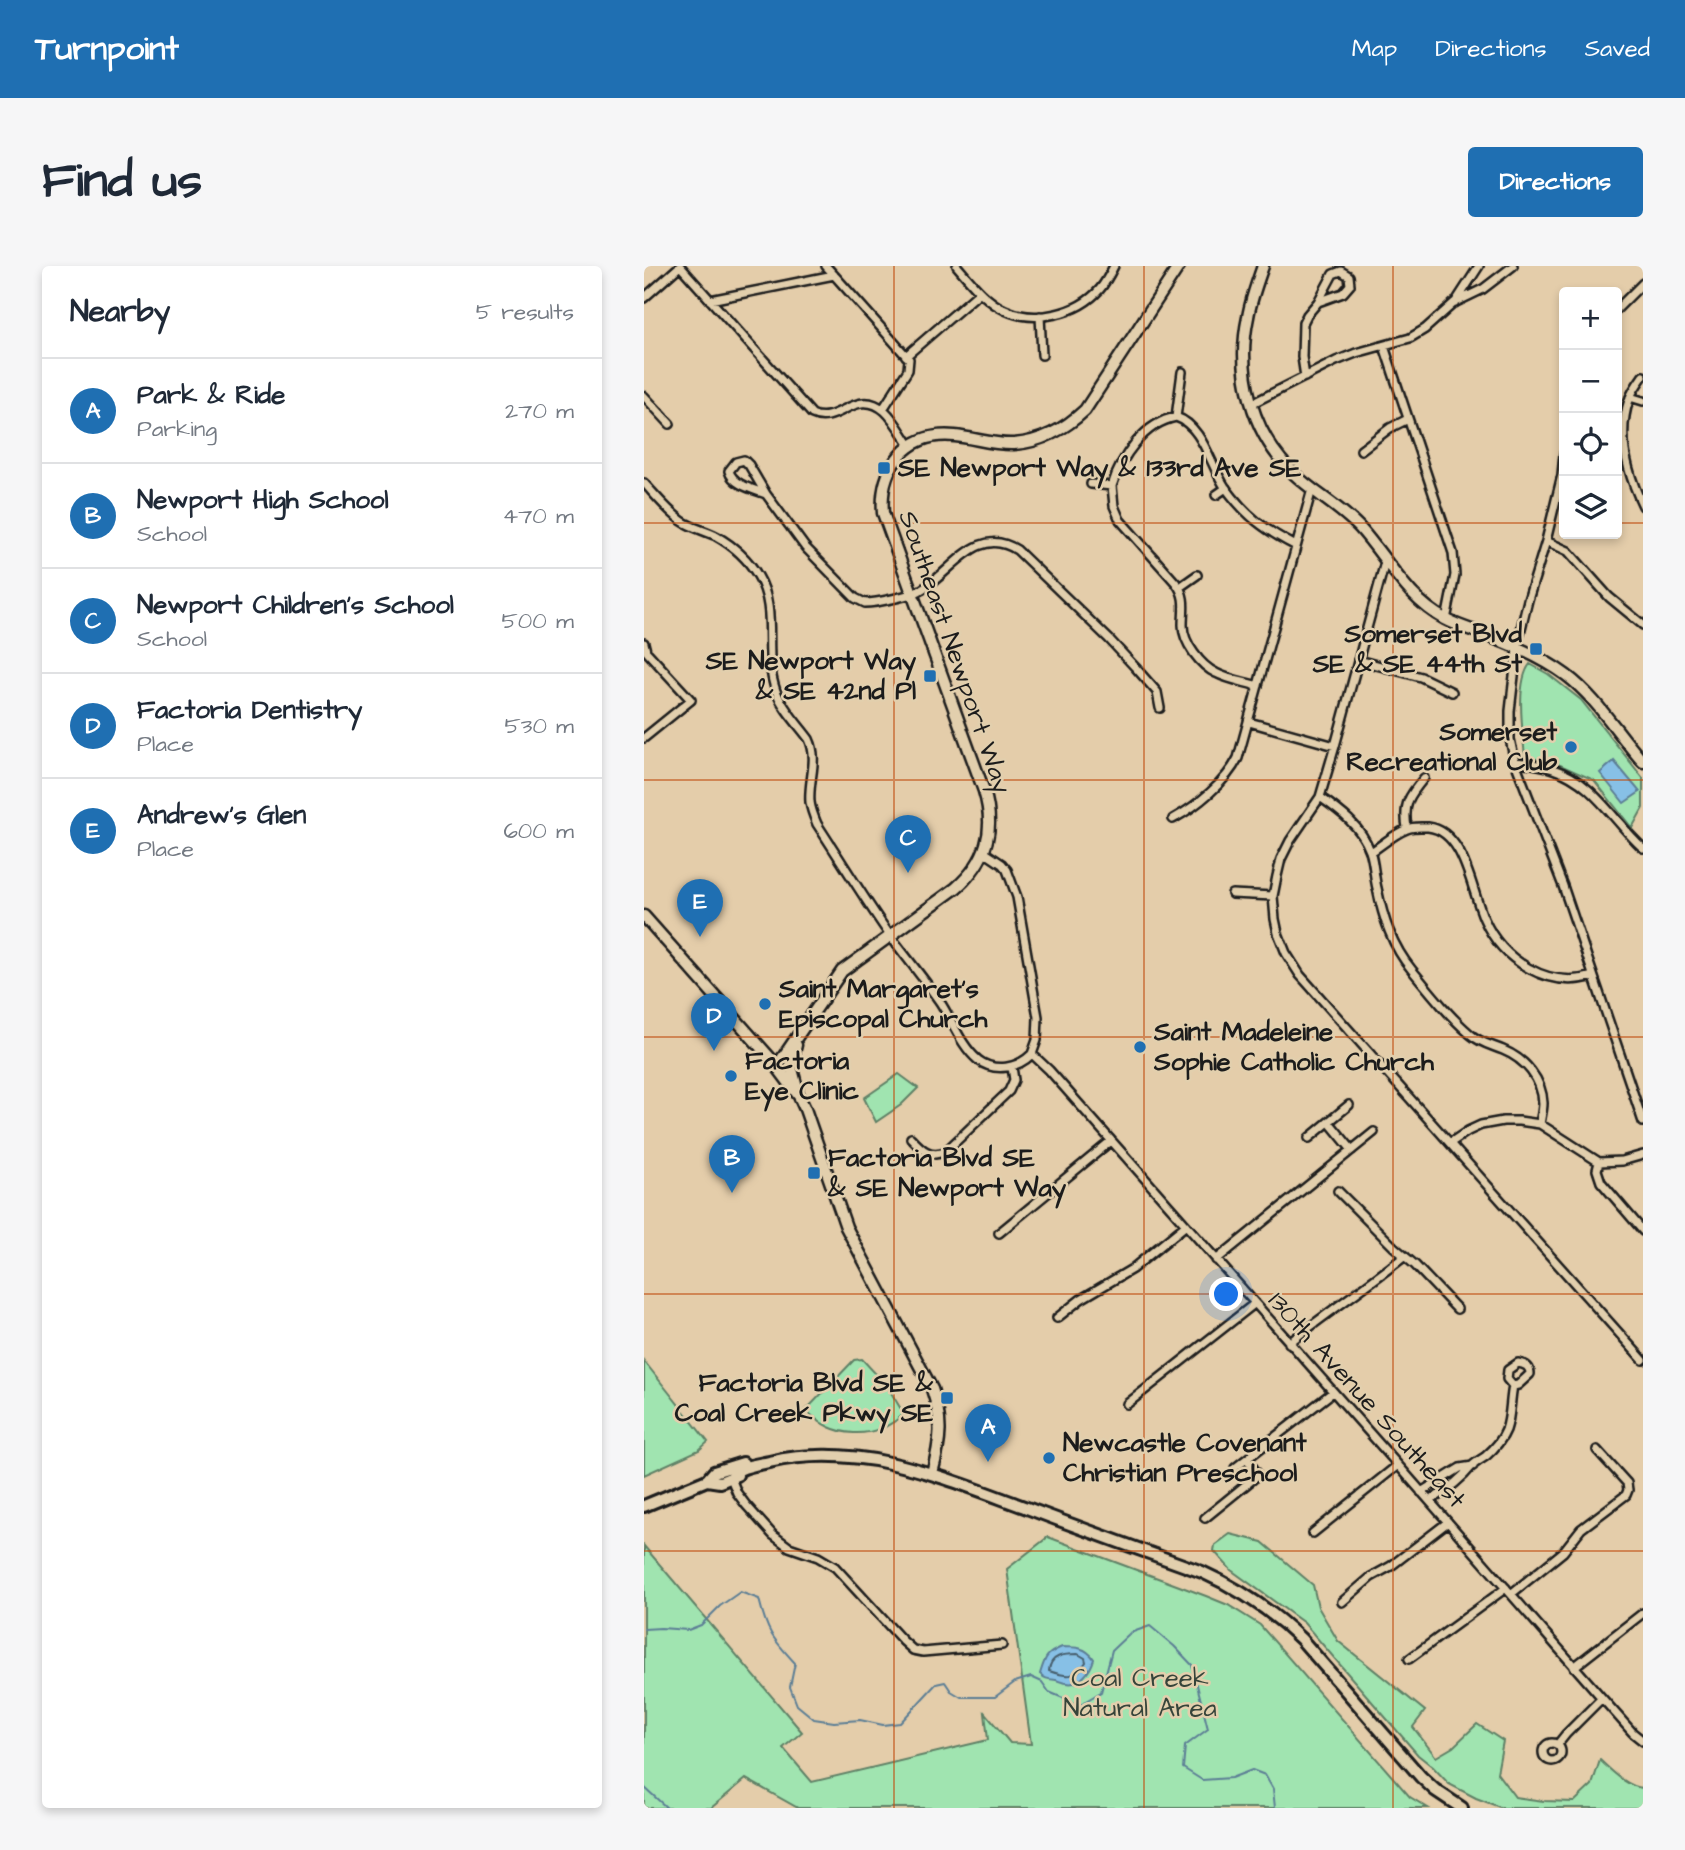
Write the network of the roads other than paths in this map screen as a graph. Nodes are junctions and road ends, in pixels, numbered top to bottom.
1 (680, 266) edge
2 (826, 266) edge
3 (957, 266) edge
4 (1114, 266) edge
5 (1180, 266) edge
6 (1263, 266) edge
7 (1479, 266) edge
8 (1513, 266) edge
9 (834, 275) junction
10 (1643, 283) edge
11 (980, 292) junction
12 (644, 298) edge
13 (710, 300) junction
14 (1318, 302) junction
15 (1454, 303) junction
16 (1622, 304) edge
17 (1040, 316) junction
18 (1384, 346) junction
19 (1042, 355) dead end
20 (906, 356) junction
21 (1181, 372) dead end
22 (1643, 376) edge
23 (1305, 377) junction
24 (644, 396) edge
25 (1630, 397) junction
26 (1643, 401) edge
27 (1251, 404) junction
28 (883, 409) junction
29 (1176, 417) junction
30 (1408, 419) junction
31 (670, 424) dead end
32 (911, 447) junction
33 (1361, 450) dead end
34 (1562, 476) edge
35 (644, 483) edge
36 (1091, 484) dead end
37 (1112, 486) junction
38 (1226, 488) junction
39 (1312, 489) junction
40 (765, 494) junction
41 (1216, 495) dead end
42 (1643, 506) edge
43 (1546, 541) junction
44 (1296, 547) junction
45 (1385, 562) junction
46 (1197, 575) dead end
47 (1180, 587) junction
48 (911, 594) junction
49 (1446, 620) junction
50 (1643, 625) edge
51 (644, 643) edge
52 (1518, 648) junction
53 (1358, 660) junction
54 (1258, 686) junction
55 (1452, 692) dead end
56 (1160, 708) dead end
57 (1249, 722) junction
58 (644, 738) edge
59 (1335, 746) junction
60 (1516, 762) junction
61 (1643, 762) edge
62 (1424, 778) dead end
63 (1320, 797) junction
64 (1173, 819) dead end
65 (1407, 828) junction
66 (1643, 848) edge
67 (984, 852) junction
68 (1371, 852) junction
69 (1232, 894) dead end
70 (1273, 896) junction
71 (644, 916) edge
72 (890, 935) junction
73 (1593, 976) junction
74 (800, 1031) junction
75 (1032, 1054) junction
76 (777, 1066) junction
77 (1012, 1067) junction
78 (799, 1096) junction
79 (1349, 1105) dead end
80 (1329, 1122) junction
81 (1643, 1122) edge
82 (1540, 1124) junction
83 (1374, 1132) dead end
84 (911, 1138) dead end
85 (1309, 1138) dead end
86 (1111, 1141) junction
87 (1450, 1143) junction
88 (1352, 1150) junction
89 (1643, 1155) edge
90 (1599, 1162) junction
91 (1338, 1191) dead end
92 (1186, 1225) junction
93 (1643, 1231) edge
94 (999, 1233) dead end
95 (1405, 1255) junction
96 (1216, 1260) junction
97 (1254, 1304) junction
98 (1457, 1309) dead end
99 (1056, 1318) dead end
100 (1289, 1343) junction
101 (1643, 1360) edge
102 (1513, 1386) dead end
103 (1333, 1392) junction
104 (1127, 1404) dead end
105 (1597, 1450) dead end
106 (793, 1458) junction
107 (1247, 1459) junction
108 (1398, 1465) junction
109 (1473, 1466) junction
110 (1235, 1468) dead end
111 (932, 1474) junction
112 (731, 1478) junction
113 (706, 1480) junction
114 (1421, 1492) junction
115 (1430, 1501) junction
116 (644, 1506) edge
117 (1205, 1518) dead end
118 (1448, 1522) junction
119 (1313, 1533) dead end
120 (1508, 1591) junction
121 (1342, 1602) dead end
122 (1643, 1614) edge
123 (1002, 1646) dead end
124 (1409, 1660) dead end
125 (1574, 1667) junction
126 (1602, 1699) junction
127 (1643, 1741) edge
128 (1558, 1744) dead end
129 (1462, 1808) edge

1 - 12 street
1 - 13 street
2 - 9 street
3 - 11 street
4 - 17 street
5 - 32 main road, Southeast Newport Way
6 - 27 main road
7 - 15 street
8 - 15 street
9 - 13 street
9 - 20 street
10 - 16 street
11 - 17 street
11 - 20 street
13 - 28 street
14 - 14 street
14 - 23 street
15 - 18 street
17 - 19 street
18 - 23 street
18 - 30 street
20 - 28 street
21 - 29 street
22 - 25 street
23 - 27 street
24 - 31 street
25 - 26 street
25 - 42 street
27 - 39 main road
28 - 32 street
29 - 37 street
29 - 38 street
30 - 33 street
30 - 49 street
32 - 48 main road, Southeast Newport Way
34 - 43 street
35 - 72 street
36 - 37 street
37 - 47 street
38 - 41 street
38 - 44 street
39 - 44 street
39 - 45 main road
40 - 40 street
40 - 48 street
43 - 50 street
43 - 52 street
44 - 54 street
45 - 49 main road
45 - 53 street
46 - 47 street
47 - 54 street
48 - 56 street
48 - 67 main road, Southeast Newport Way
49 - 52 main road
51 - 58 street
52 - 60 street
52 - 61 main road
53 - 55 street
53 - 59 street
54 - 57 street
57 - 59 street
57 - 64 street
59 - 63 street
60 - 66 street
60 - 73 street
62 - 65 street
63 - 68 street
63 - 70 street
65 - 68 street
65 - 73 street
67 - 72 main road, Southeast Newport Way
67 - 75 street
68 - 82 street
69 - 70 street
70 - 87 street
71 - 76 main road
72 - 74 main road, Southeast Newport Way
72 - 77 street
73 - 81 street
74 - 76 main road, Southeast Newport Way
74 - 78 main road
75 - 77 street
75 - 86 street, 130th Avenue Southeast
76 - 78 main road
77 - 84 street
78 - 111 main road
79 - 80 street
80 - 85 street
80 - 88 street
82 - 87 street
82 - 90 street
83 - 88 street
86 - 92 street, 130th Avenue Southeast
86 - 94 street
87 - 101 street
88 - 96 street
89 - 90 street
90 - 93 street
91 - 95 street
92 - 96 street, 130th Avenue Southeast
92 - 99 street
95 - 98 street
95 - 100 street
96 - 97 street, 130th Avenue Southeast
97 - 100 street, 130th Avenue Southeast
97 - 104 street
100 - 103 street, 130th Avenue Southeast
102 - 109 street
103 - 107 street
103 - 108 street, 130th Avenue Southeast
105 - 120 street
106 - 111 main road
106 - 112 main road
106 - 113 main road
107 - 110 street
107 - 117 street
108 - 114 street, 130th Avenue Southeast
108 - 119 street
109 - 114 street
109 - 115 street
111 - 129 main road
112 - 113 main road
112 - 123 street
113 - 116 main road
114 - 115 street, 130th Avenue Southeast
115 - 118 street, 130th Avenue Southeast
118 - 120 street, 130th Avenue Southeast
118 - 121 street
120 - 124 street
120 - 125 street, 130th Avenue Southeast
122 - 125 street
125 - 126 street, 130th Avenue Southeast
126 - 127 street, 130th Avenue Southeast
126 - 128 street

